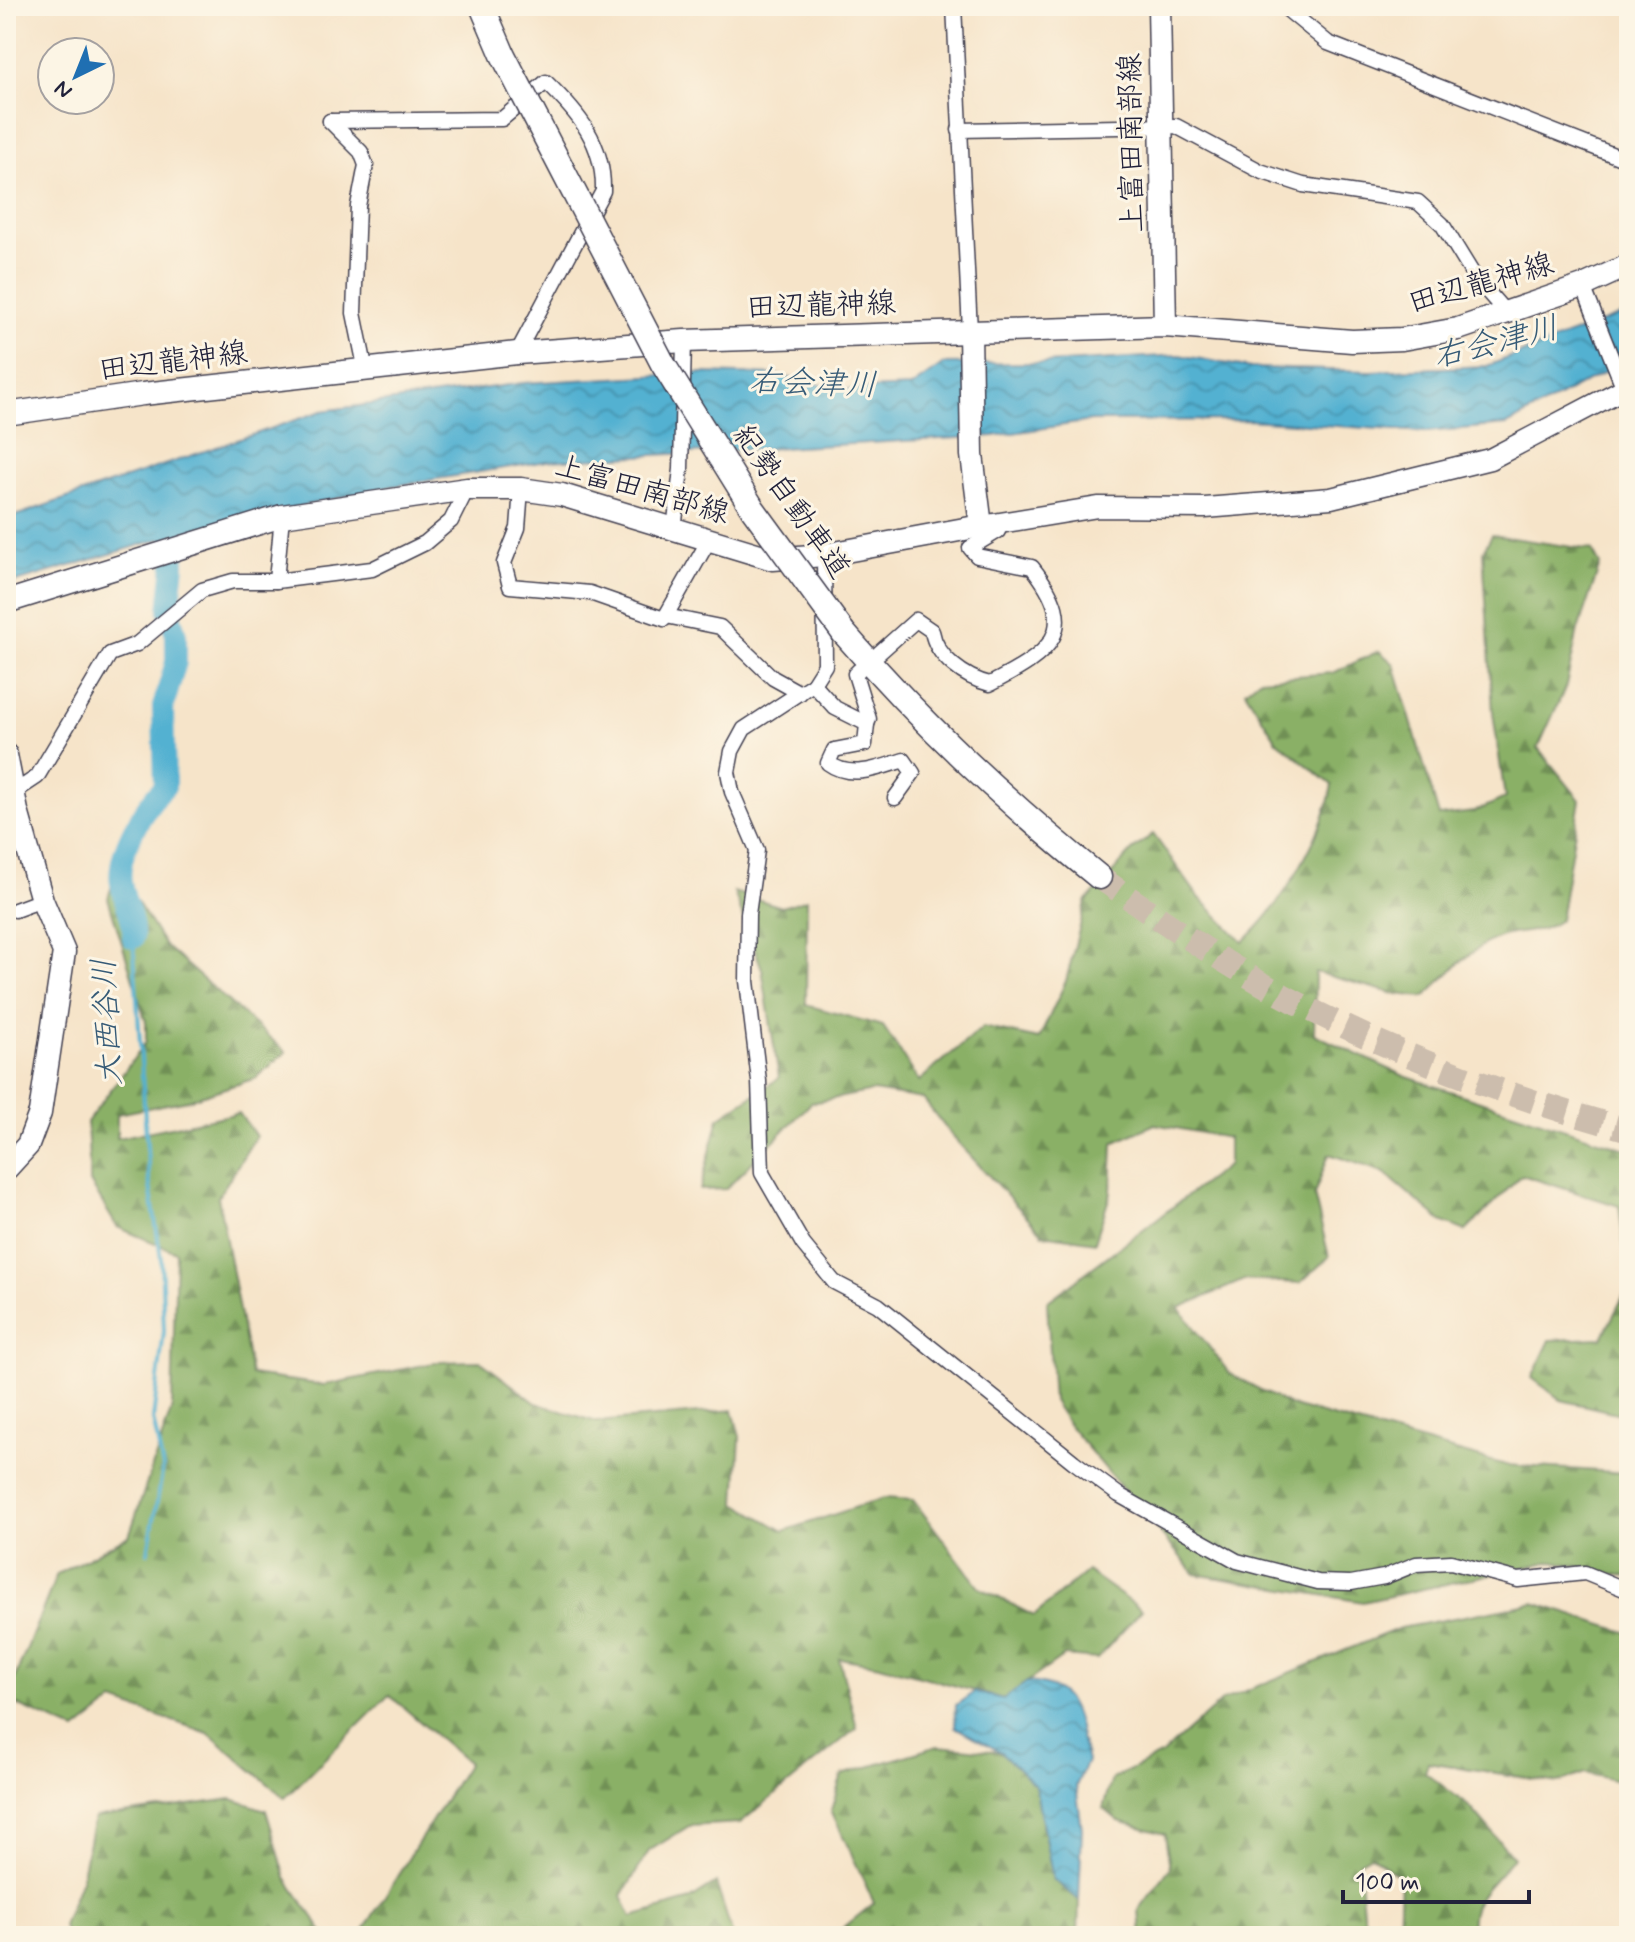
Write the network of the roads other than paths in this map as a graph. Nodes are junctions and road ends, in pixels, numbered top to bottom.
1 (482, 6) edge
2 (954, 6) edge
3 (1159, 6) edge
4 (1283, 6) edge
5 (1163, 127) junction
6 (959, 130) junction
7 (1629, 161) edge
8 (1629, 265) edge
9 (1585, 290) junction
10 (1506, 313) junction
11 (1165, 326) junction
12 (970, 338) junction
13 (684, 341) junction
14 (517, 353) junction
15 (366, 371) junction
16 (1625, 386) edge
17 (6, 414) edge
18 (467, 489) junction
19 (521, 489) junction
20 (282, 516) junction
21 (991, 523) junction
22 (674, 530) junction
23 (709, 540) junction
24 (824, 555) junction
25 (276, 581) junction
26 (6, 602) edge
27 (666, 616) junction
28 (879, 653) dead end
29 (859, 670) dead end
30 (813, 684) junction
31 (800, 693) junction
32 (867, 724) junction
33 (6, 755) edge
34 (895, 798) dead end
35 (12, 809) edge
36 (1099, 877) tunnel mouth
37 (42, 900) junction
38 (15, 910) dead end
39 (6, 1169) edge
40 (1629, 1591) edge

1 - 36 highway, 紀勢自動車道, bridge
2 - 6 street
3 - 5 main road, 上富田南部線
4 - 7 street
5 - 6 street
5 - 10 street
5 - 11 main road, 上富田南部線
6 - 12 street
8 - 9 main road, 田辺龍神線
9 - 10 main road, 田辺龍神線
9 - 16 street
10 - 11 main road, 田辺龍神線
11 - 12 main road, 田辺龍神線
12 - 13 main road, 田辺龍神線
12 - 21 main road
13 - 14 main road, 田辺龍神線
13 - 22 street, bridge
14 - 15 main road, 田辺龍神線
14 - 15 street
15 - 17 main road, 田辺龍神線
16 - 21 street
18 - 19 main road, 上富田南部線
18 - 20 main road, 上富田南部線
18 - 25 street
19 - 22 main road, 上富田南部線
19 - 27 street
20 - 25 street
20 - 26 main road, 上富田南部線
21 - 24 main road, 上富田南部線
21 - 28 street
22 - 23 main road, 上富田南部線
23 - 24 main road, 上富田南部線
23 - 27 street
24 - 30 street
25 - 35 street
27 - 31 street
29 - 32 street
30 - 31 street
30 - 32 street
31 - 40 street
32 - 34 street
33 - 35 main road
35 - 37 main road
37 - 38 street
37 - 39 main road

